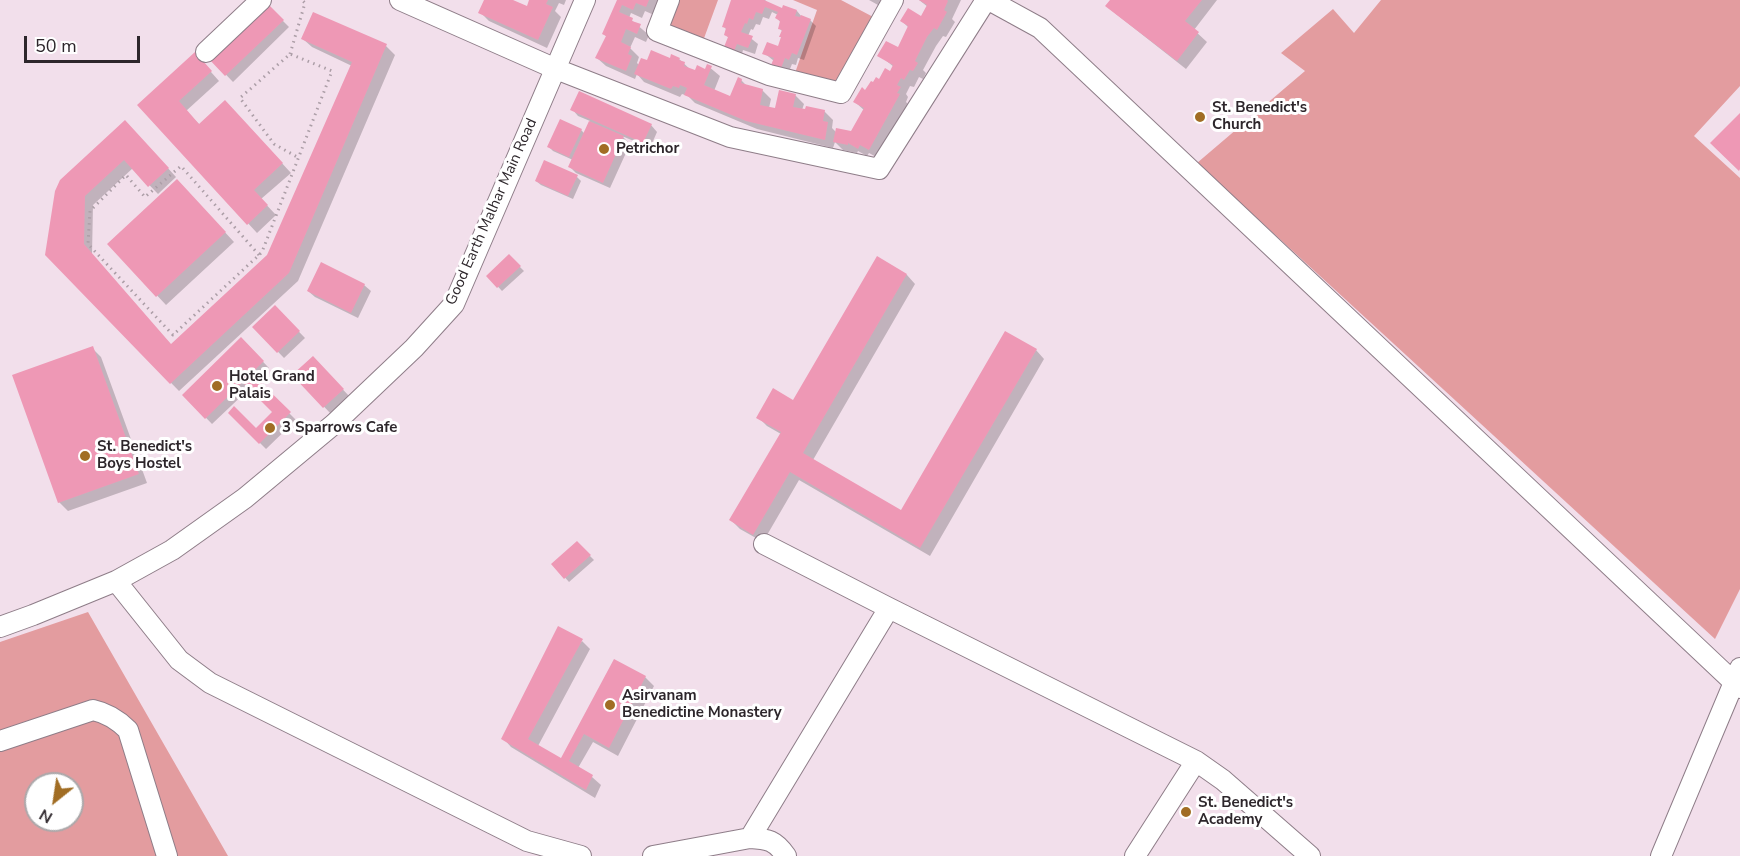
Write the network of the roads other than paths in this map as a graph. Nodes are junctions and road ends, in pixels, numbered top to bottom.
1 (261, 0) edge
2 (400, 0) edge
3 (585, 0) edge
4 (669, 0) edge
5 (893, 0) edge
6 (988, 0) edge
7 (435, 7) edge
8 (206, 52) dead end
9 (556, 69) junction
10 (764, 543) dead end
11 (116, 581) junction
12 (888, 608) junction
13 (0, 627) edge
14 (1738, 679) edge
15 (0, 741) edge
16 (1196, 761) junction
17 (750, 838) junction
18 (167, 856) edge
19 (581, 856) edge
20 (653, 856) edge
21 (786, 856) edge
22 (1136, 856) edge
23 (1310, 856) edge
24 (1661, 856) edge

1 - 8 street
2 - 7 street
3 - 9 street, Good Earth Malhar Main Road
4 - 5 street
6 - 9 street
6 - 14 street
7 - 9 street
9 - 11 street, Good Earth Malhar Main Road
10 - 12 street
11 - 13 street, Good Earth Malhar Main Road
11 - 19 street
12 - 16 street
12 - 17 street
14 - 24 street
15 - 18 street
16 - 22 street
16 - 23 street
17 - 20 street
17 - 21 street

